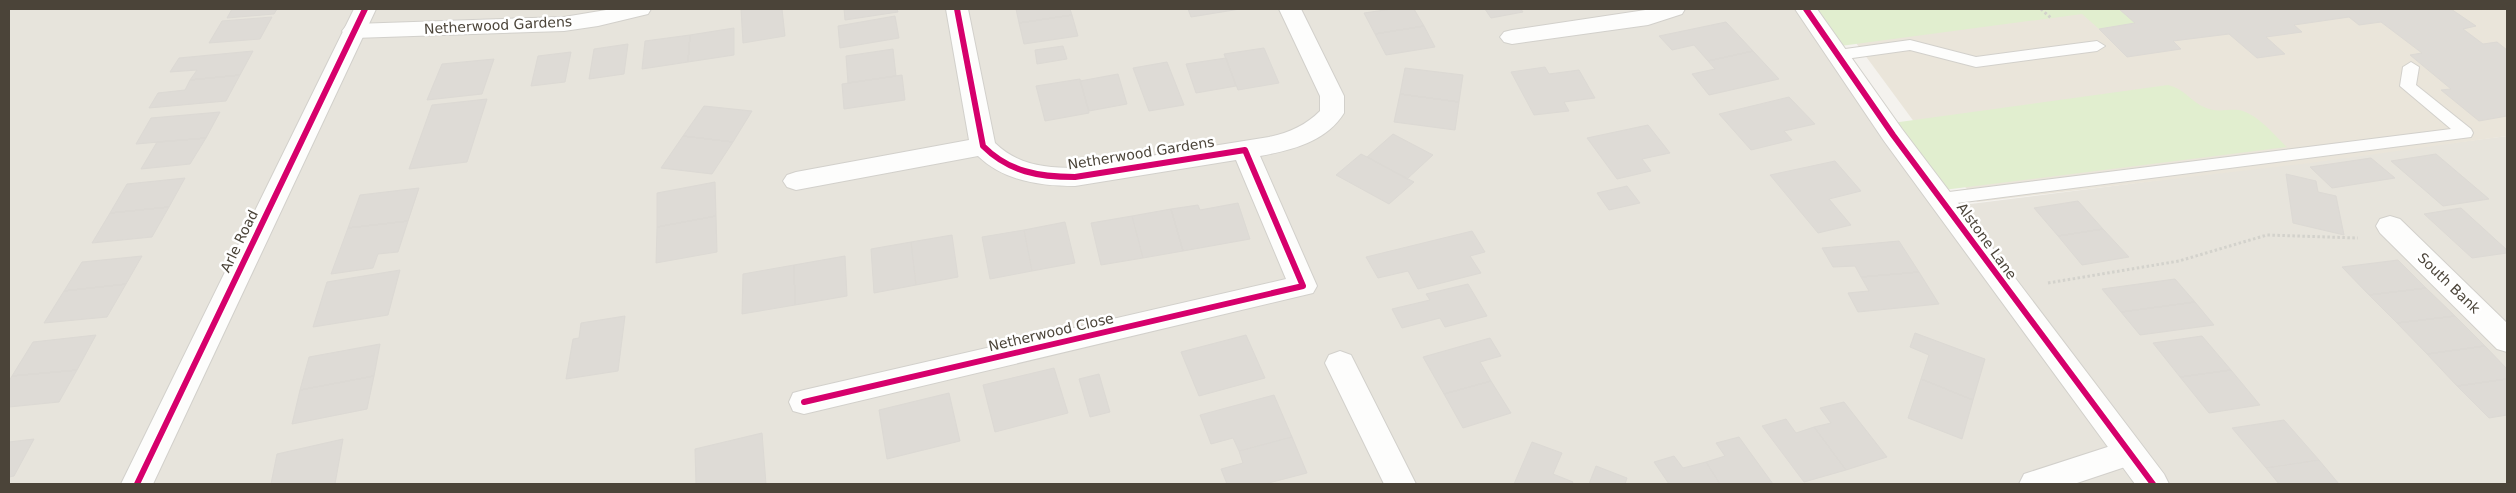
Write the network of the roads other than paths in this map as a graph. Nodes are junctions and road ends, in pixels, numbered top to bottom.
1 (640, 9) edge
2 (957, 9) edge
3 (1290, 9) edge
4 (1674, 9) edge
5 (1806, 9) edge
6 (360, 20) edge
7 (1512, 37) dead end
8 (2097, 46) dead end
9 (1838, 55) junction
10 (2411, 67) dead end
11 (983, 146) junction
12 (1245, 150) junction
13 (796, 181) dead end
14 (1941, 199) junction
15 (2394, 229) road end
16 (2507, 341) edge
17 (1340, 363) dead end
18 (804, 402) dead end
19 (2129, 453) junction
20 (137, 484) edge
21 (1400, 484) edge
22 (2035, 484) edge
23 (2154, 484) edge

1 - 6 street, Netherwood Gardens
2 - 11 street
3 - 12 street, Netherwood Gardens
4 - 7 street
5 - 9 street, Alstone Lane
6 - 20 street, Arle Road
8 - 9 lane
9 - 14 street, Alstone Lane
10 - 14 lane
11 - 12 street, Netherwood Gardens
11 - 13 street
12 - 18 street, Netherwood Close
14 - 19 street, Alstone Lane
15 - 16 street, South Bank
17 - 21 street
19 - 22 street
19 - 23 street, Alstone Lane

